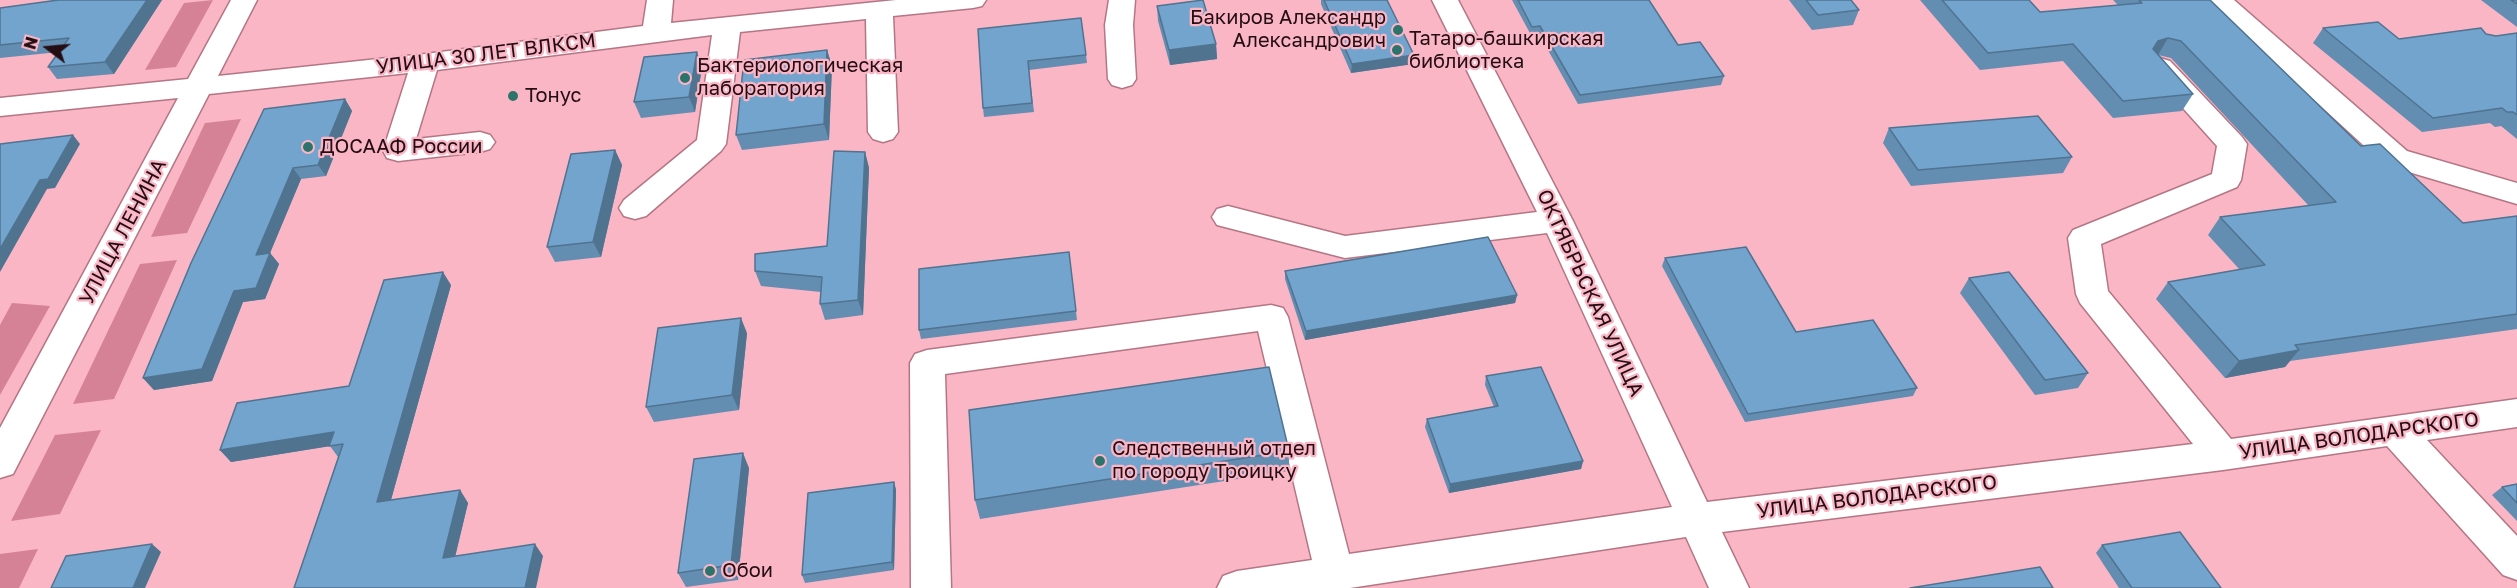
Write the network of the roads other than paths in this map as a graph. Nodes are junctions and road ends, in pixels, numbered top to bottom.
1 (244, 0) edge
2 (660, 0) edge
3 (973, 0) edge
4 (1122, 0) edge
5 (1445, 0) edge
6 (2218, 0) edge
7 (879, 10) junction
8 (772, 11) edge
9 (727, 27) junction
10 (656, 33) junction
11 (426, 63) junction
12 (2159, 66) edge
13 (1122, 79) dead end
14 (201, 85) junction
15 (0, 107) edge
16 (883, 132) dead end
17 (480, 142) dead end
18 (2517, 194) edge
19 (635, 208) dead end
20 (1228, 218) dead end
21 (1557, 221) junction
22 (2517, 413) edge
23 (2396, 431) junction
24 (2223, 455) junction
25 (0, 463) edge
26 (1696, 519) junction
27 (2517, 563) edge
28 (1334, 572) junction
29 (931, 588) edge
30 (1237, 588) edge
31 (1730, 588) edge

1 - 14 street, УЛИЦА ЛЕНИНА
2 - 10 street
3 - 7 street, УЛИЦА 30 ЛЕТ ВЛКСМ
4 - 13 street
5 - 21 street, ОКТЯБРЬСКАЯ УЛИЦА
6 - 18 street
7 - 8 street, УЛИЦА 30 ЛЕТ ВЛКСМ
7 - 16 street
8 - 9 street, УЛИЦА 30 ЛЕТ ВЛКСМ
9 - 10 street, УЛИЦА 30 ЛЕТ ВЛКСМ
9 - 19 street
10 - 11 street, УЛИЦА 30 ЛЕТ ВЛКСМ
11 - 14 street, УЛИЦА 30 ЛЕТ ВЛКСМ
11 - 17 street
12 - 24 street
14 - 15 street, УЛИЦА 30 ЛЕТ ВЛКСМ
14 - 25 street, УЛИЦА ЛЕНИНА
20 - 21 street
21 - 26 street, ОКТЯБРЬСКАЯ УЛИЦА
22 - 23 street, УЛИЦА ВОЛОДАРСКОГО
23 - 24 street, УЛИЦА ВОЛОДАРСКОГО
23 - 27 street
24 - 26 street, УЛИЦА ВОЛОДАРСКОГО
26 - 28 street, УЛИЦА ВОЛОДАРСКОГО
26 - 31 street, ОКТЯБРЬСКАЯ УЛИЦА
28 - 29 street
28 - 30 street, УЛИЦА ВОЛОДАРСКОГО

